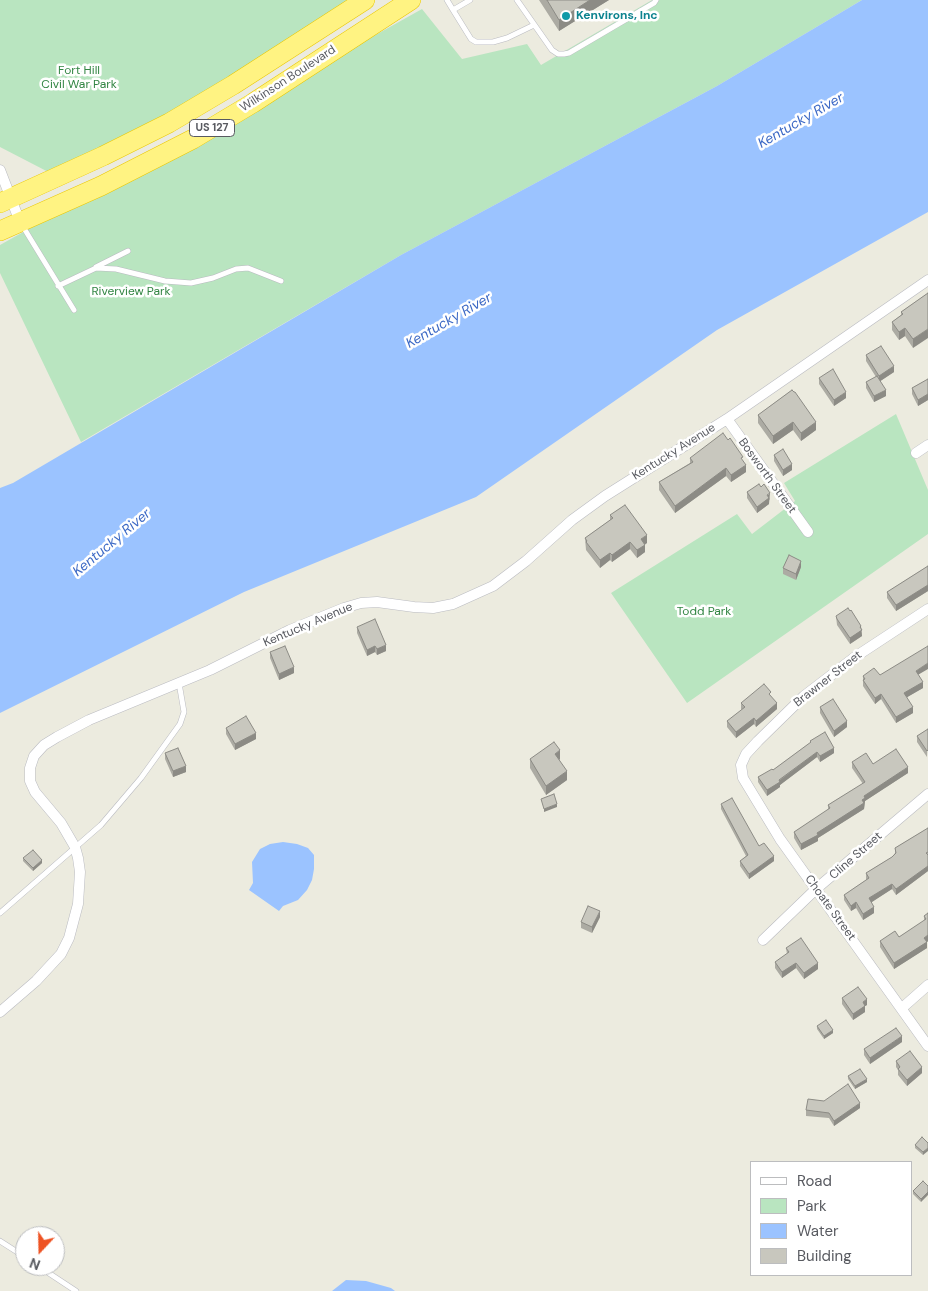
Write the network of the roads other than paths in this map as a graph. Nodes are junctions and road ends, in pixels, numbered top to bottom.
1 (365, 0) edge
2 (411, 0) edge
3 (447, 0) edge
4 (470, 0) edge
5 (517, 0) edge
6 (656, 0) edge
7 (454, 10) junction
8 (534, 25) junction
9 (0, 170) edge
10 (6, 200) edge
11 (20, 222) junction
12 (0, 231) edge
13 (128, 251) dead end
14 (96, 268) junction
15 (928, 280) edge
16 (281, 281) dead end
17 (58, 286) junction
18 (74, 310) dead end
19 (727, 419) junction
20 (928, 445) edge
21 (916, 453) dead end
22 (808, 532) dead end
23 (928, 608) edge
24 (179, 683) junction
25 (741, 764) joint
26 (928, 794) edge
27 (75, 847) junction
28 (816, 890) junction
29 (0, 913) edge
30 (763, 940) dead end
31 (928, 985) edge
32 (902, 1008) junction
33 (0, 1012) edge
34 (928, 1046) edge
35 (0, 1241) edge
36 (15, 1251) edge
37 (53, 1276) edge
38 (76, 1291) edge

1 - 10 highway, Wilkinson Boulevard / US 127
2 - 11 highway, Wilkinson Boulevard / US 127
3 - 7 lane
4 - 7 lane
5 - 8 lane
6 - 8 lane
7 - 8 lane
9 - 10 street
10 - 11 street
11 - 12 highway, Wilkinson Boulevard / US 127
11 - 17 lane
13 - 14 lane
14 - 16 lane
14 - 17 lane
15 - 19 street, Kentucky Avenue
17 - 18 lane
19 - 22 street, Bosworth Street
19 - 24 street, Kentucky Avenue
20 - 21 street
23 - 25 street, Brawner Street
24 - 27 lane
24 - 27 street, Kentucky Avenue
25 - 28 street, Choate Street
26 - 28 street, Cline Street
27 - 29 lane
27 - 33 street, Kentucky Avenue
28 - 30 street, Cline Street
28 - 32 street, Choate Street
31 - 32 street
32 - 34 street, Choate Street
35 - 36 lane
37 - 38 lane

